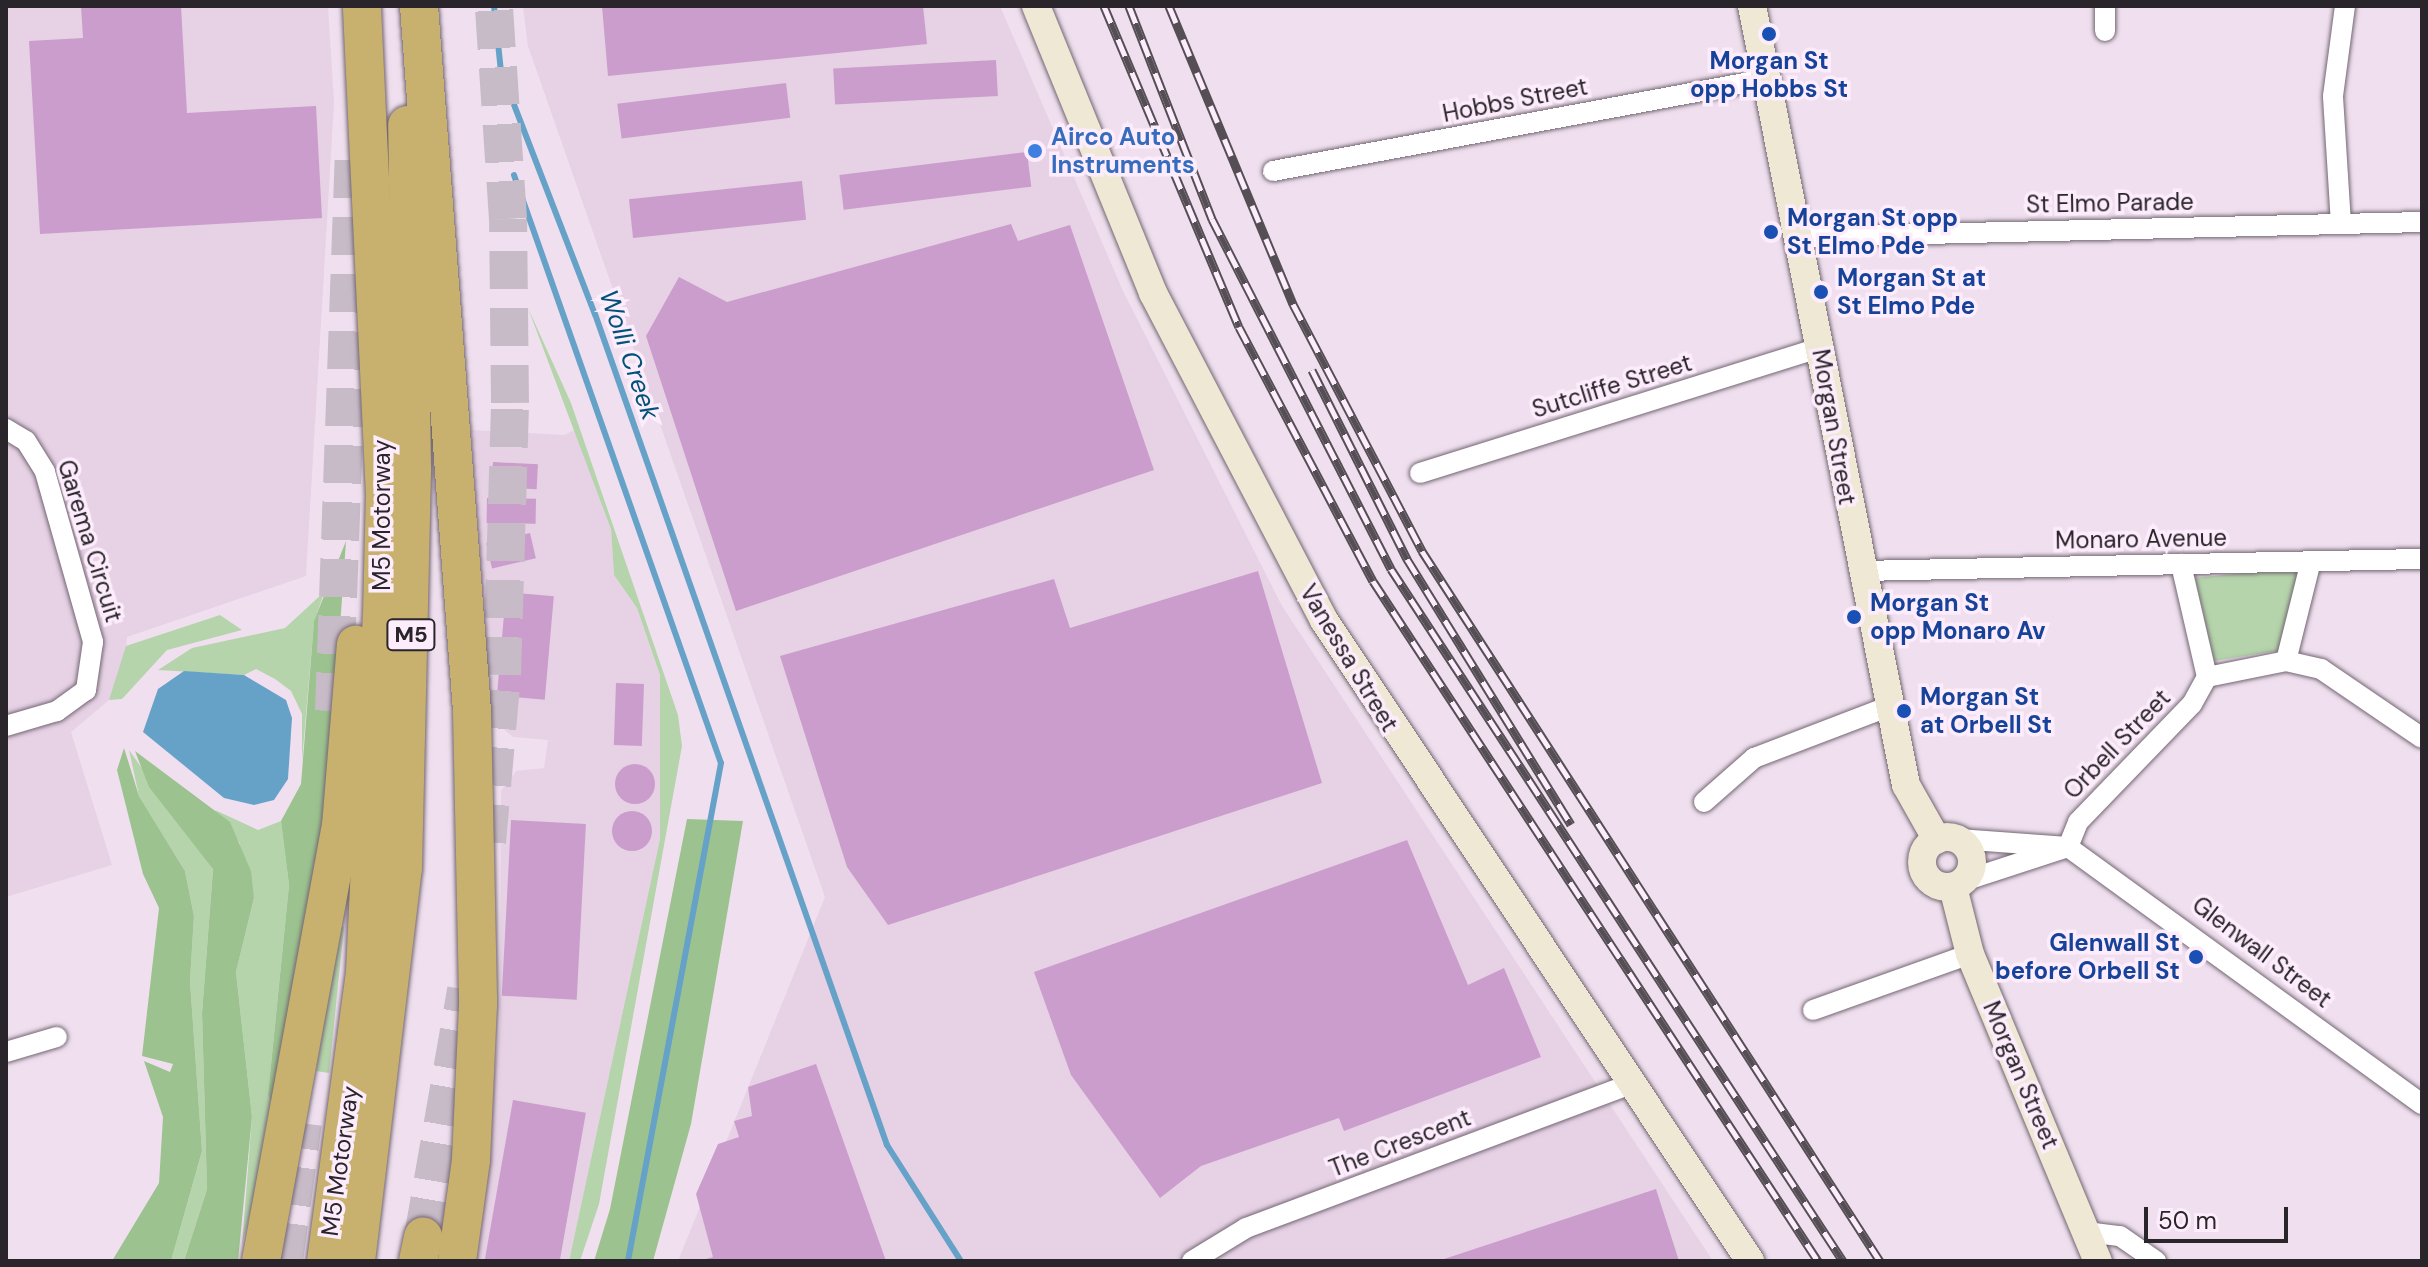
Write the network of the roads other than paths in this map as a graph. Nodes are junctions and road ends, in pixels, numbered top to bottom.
1 (362, 6) edge
2 (404, 6) edge
3 (419, 6) edge
4 (1036, 6) edge
5 (1752, 6) edge
6 (2105, 6) edge
7 (2345, 6) edge
8 (2105, 31) dead end
9 (1766, 79) junction
10 (366, 127) junction
11 (1273, 171) dead end
12 (2422, 222) edge
13 (2341, 224) junction
14 (1800, 237) junction
15 (1819, 348) junction
16 (6, 429) edge
17 (1420, 473) dead end
18 (2422, 559) edge
19 (2311, 561) junction
20 (2181, 564) junction
21 (1861, 571) junction
22 (2286, 661) junction
23 (2207, 677) junction
24 (1890, 706) junction
25 (6, 726) edge
26 (2422, 738) edge
27 (1704, 802) dead end
28 (1948, 839) junction
29 (2068, 847) junction
30 (1959, 884) junction
31 (1970, 954) junction
32 (1813, 1010) dead end
33 (57, 1037) dead end
34 (6, 1052) edge
35 (1632, 1084) junction
36 (2422, 1104) edge
37 (2086, 1232) junction
38 (261, 1261) edge
39 (326, 1261) edge
40 (356, 1261) edge
41 (457, 1261) edge
42 (1192, 1261) edge
43 (1750, 1261) edge
44 (2098, 1261) edge
45 (2156, 1261) edge

1 - 10 highway, M5 Motorway / M5
2 - 40 highway, M5 Motorway / M5
3 - 41 highway
4 - 35 main road, Vanessa Street
5 - 9 main road, Morgan Street
6 - 8 street
7 - 13 street
9 - 11 street, Hobbs Street
9 - 14 main road, Morgan Street
10 - 38 highway
10 - 39 highway, M5 Motorway / M5
12 - 13 street, St Elmo Parade
13 - 14 street, St Elmo Parade
14 - 15 main road, Morgan Street
15 - 17 street, Sutcliffe Street
15 - 21 main road, Morgan Street
16 - 25 street, Garema Circuit
18 - 19 street, Monaro Avenue
19 - 20 street, Monaro Avenue
19 - 22 street
20 - 21 street, Monaro Avenue
20 - 23 street
21 - 24 main road, Morgan Street
22 - 23 street
22 - 26 street
23 - 29 street, Orbell Street
24 - 27 street
24 - 28 main road, Morgan Street
28 - 29 street
28 - 30 main road
28 - 30 main road
29 - 30 street
29 - 36 street, Glenwall Street
30 - 31 main road, Morgan Street
31 - 32 street
31 - 37 main road, Morgan Street
33 - 34 street
35 - 42 street, The Crescent
35 - 43 main road, Vanessa Street
37 - 44 main road, Morgan Street
37 - 45 street

